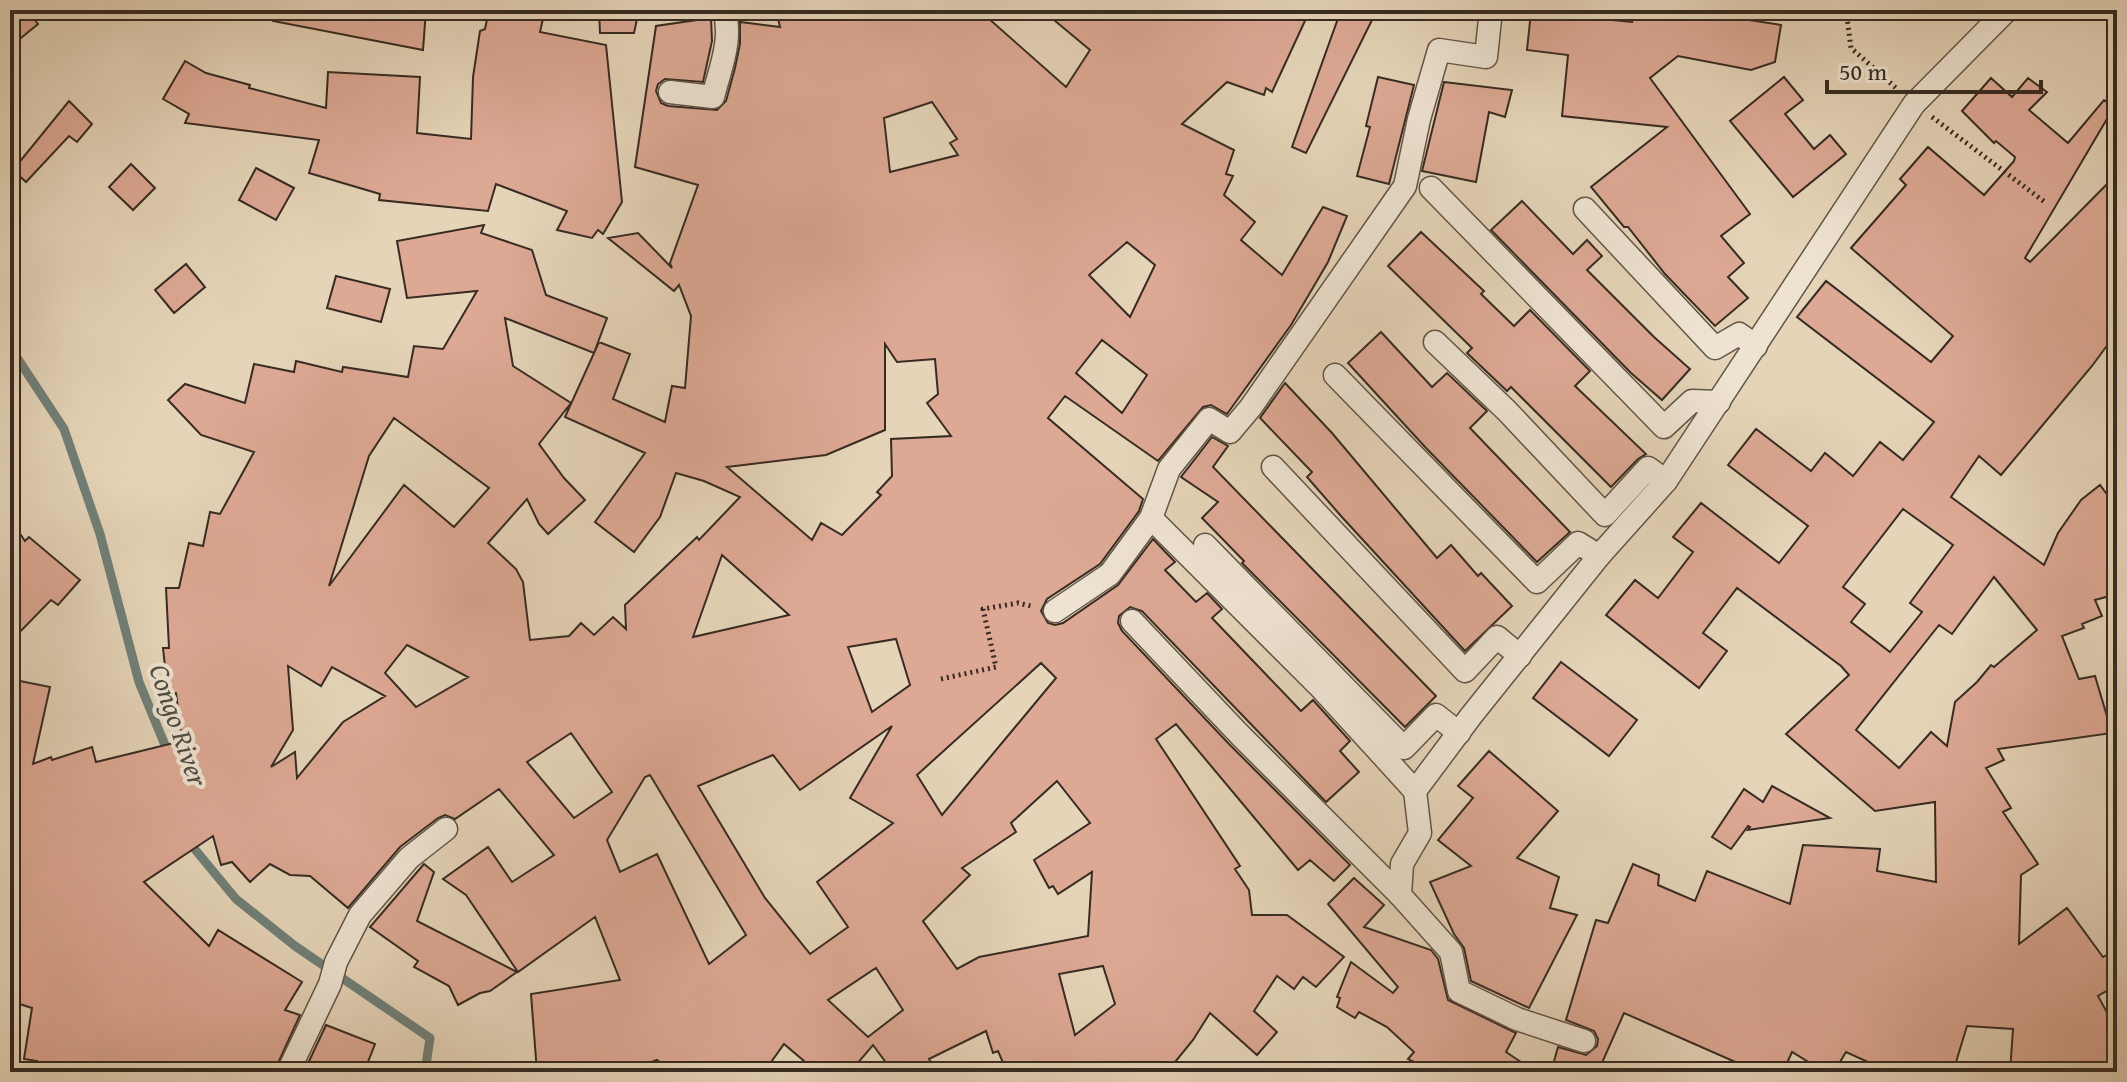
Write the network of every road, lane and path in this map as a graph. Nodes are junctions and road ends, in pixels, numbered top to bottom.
1 (724, 10) edge
2 (1491, 10) edge
3 (1846, 10) edge
4 (2007, 10) edge
5 (670, 92) dead end
6 (1914, 104) junction
7 (1431, 188) dead end
8 (2046, 203) dead end
9 (1585, 209) dead end
10 (1435, 342) dead end
11 (1756, 346) junction
12 (1335, 375) dead end
13 (1719, 402) junction
14 (1273, 467) dead end
15 (1666, 481) junction
16 (1151, 518) junction
17 (1205, 545) dead end
18 (1599, 556) junction
19 (1055, 611) joint
20 (1132, 621) dead end
21 (1520, 656) junction
22 (941, 679) dead end
23 (1459, 733) junction
24 (1415, 791) junction
25 (446, 829) dead end
26 (1400, 895) junction
27 (1584, 1041) dead end
28 (288, 1072) edge

1 - 5 street
2 - 16 street
3 - 6 path
4 - 6 street
6 - 8 path
6 - 11 street
7 - 13 street
9 - 11 street
10 - 15 street
11 - 13 street
12 - 18 street
13 - 15 street
14 - 21 street
15 - 18 street
16 - 19 street
16 - 24 street
17 - 23 street
18 - 21 street
19 - 22 path
20 - 26 street
21 - 23 street
23 - 24 street
24 - 26 street
25 - 28 street
26 - 27 street

